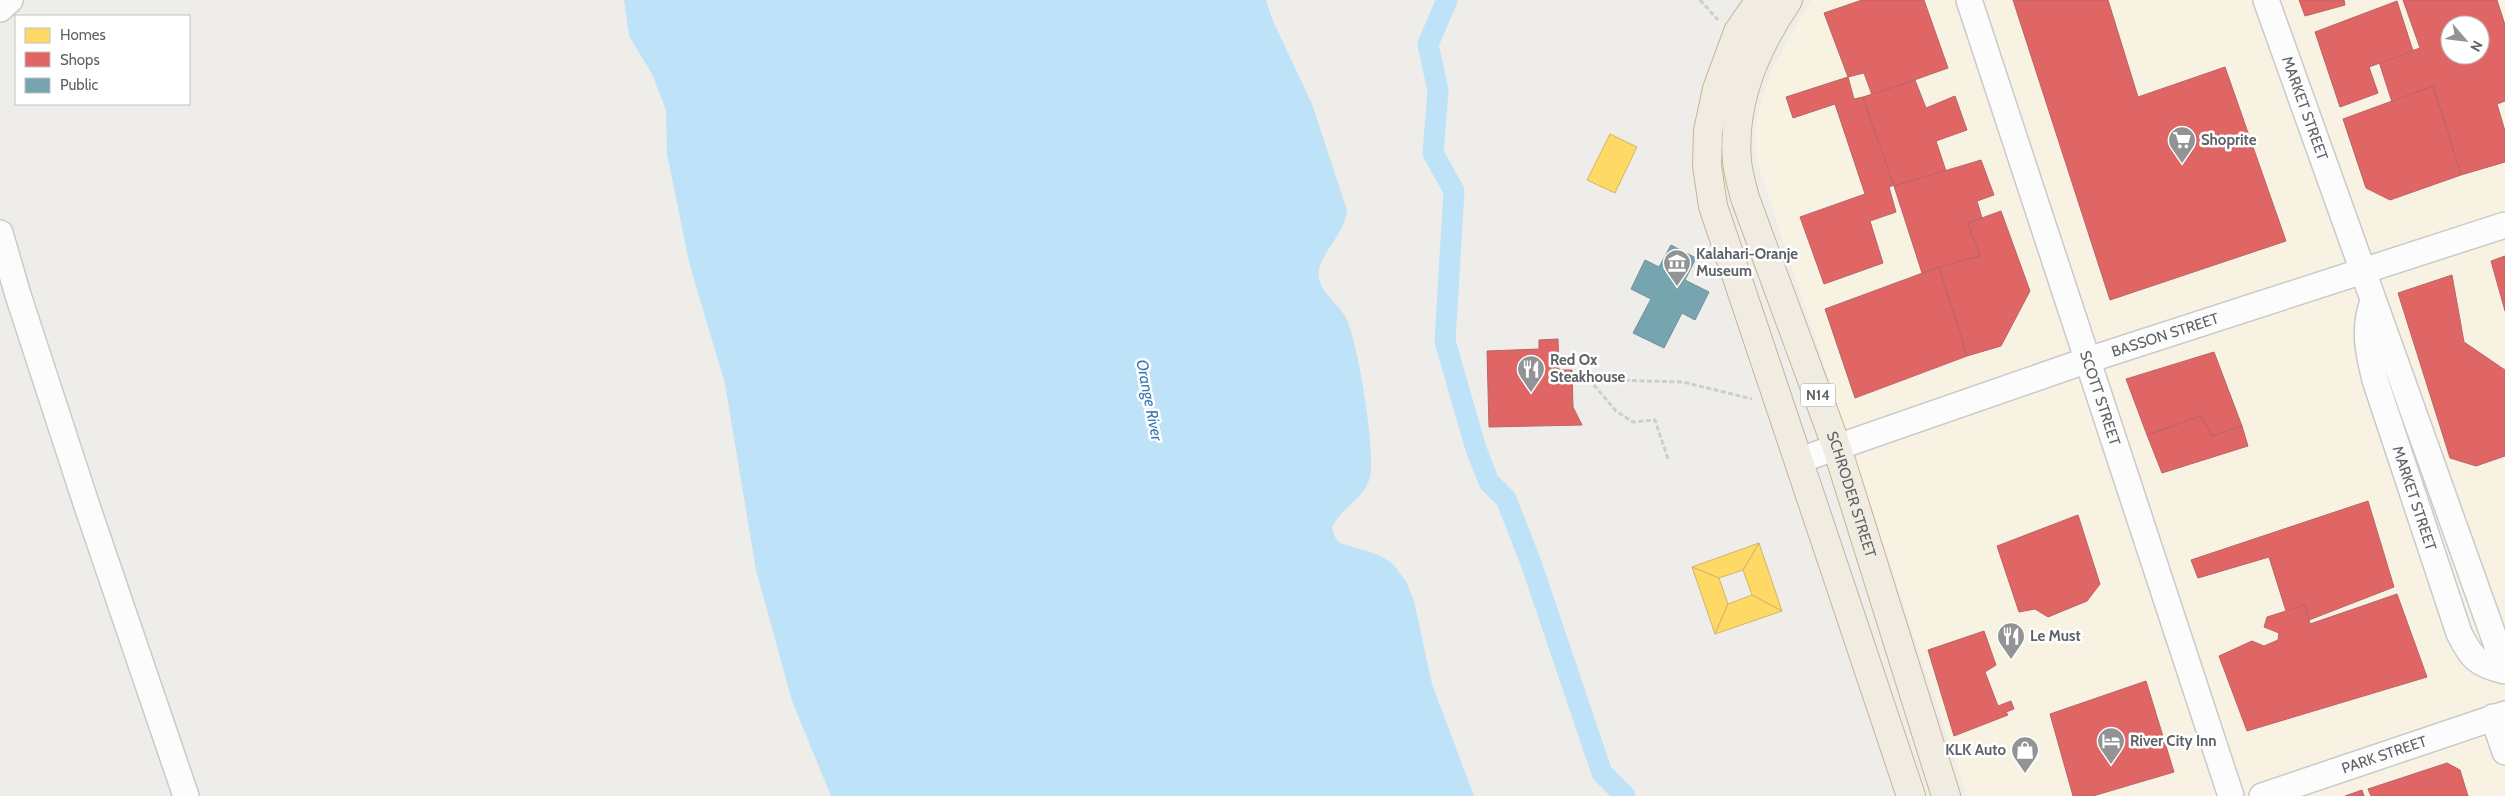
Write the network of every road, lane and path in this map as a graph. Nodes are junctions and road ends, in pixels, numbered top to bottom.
1 (10, 0) edge
2 (1760, 0) edge
3 (1788, 0) edge
4 (1969, 0) edge
5 (2266, 0) edge
6 (0, 9) edge
7 (2505, 225) edge
8 (0, 233) edge
9 (2362, 272) junction
10 (2088, 360) junction
11 (1572, 379) dead end
12 (1589, 379) junction
13 (1760, 401) dead end
14 (1837, 448) junction
15 (1668, 459) dead end
16 (1800, 460) junction
17 (2505, 670) edge
18 (2499, 716) edge
19 (2505, 752) edge
20 (186, 796) edge
21 (1911, 796) edge
22 (1946, 796) edge
23 (2231, 796) edge
24 (2262, 796) edge

1 - 6 street
2 - 16 highway, N14
3 - 14 highway, SCHRODER STREET / N14
4 - 10 street, SCOTT STREET
5 - 9 street, MARKET STREET
7 - 9 street, BASSON STREET
8 - 20 street
9 - 10 street, BASSON STREET
9 - 17 street, MARKET STREET
10 - 14 street, BASSON STREET
10 - 23 street, SCOTT STREET
11 - 12 path
12 - 13 path
12 - 15 path
14 - 16 street, BASSON STREET
14 - 22 highway, SCHRODER STREET / N14
16 - 21 highway, N14
18 - 19 street
18 - 24 street, PARK STREET

